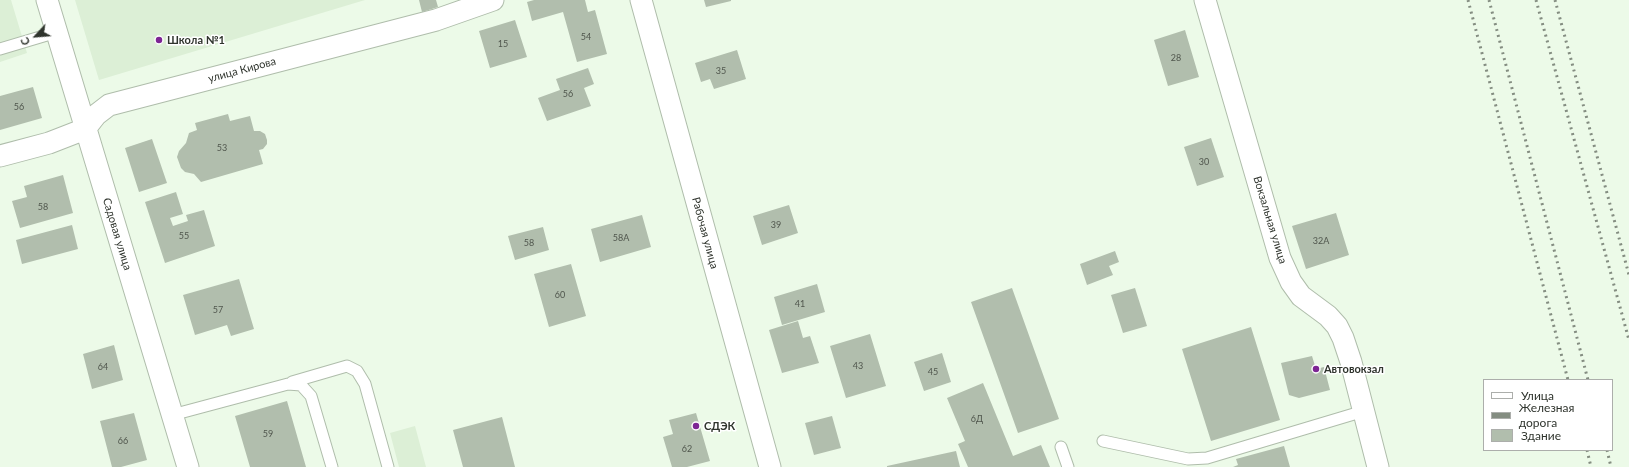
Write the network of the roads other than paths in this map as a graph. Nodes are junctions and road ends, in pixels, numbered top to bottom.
1 (47, 0) edge
2 (493, 0) edge
3 (641, 0) edge
4 (1205, 0) edge
5 (57, 32) junction
6 (0, 49) edge
7 (85, 129) junction
8 (0, 156) edge
9 (288, 384) junction
10 (1364, 412) junction
11 (172, 415) junction
12 (1103, 441) dead end
13 (1061, 447) dead end
14 (188, 467) edge
15 (332, 467) edge
16 (388, 467) edge
17 (770, 467) edge
18 (1068, 467) edge
19 (1378, 467) edge

1 - 5 street, Садовая улица
2 - 7 street, улица Кирова
3 - 17 street, Рабочая улица
4 - 10 street, Вокзальная улица
5 - 6 lane
5 - 7 street, Садовая улица
7 - 8 street, улица Кирова
7 - 11 street, Садовая улица
9 - 11 lane
9 - 15 lane
9 - 16 lane
10 - 12 lane
10 - 19 street, Вокзальная улица
11 - 14 street, Садовая улица
13 - 18 lane

